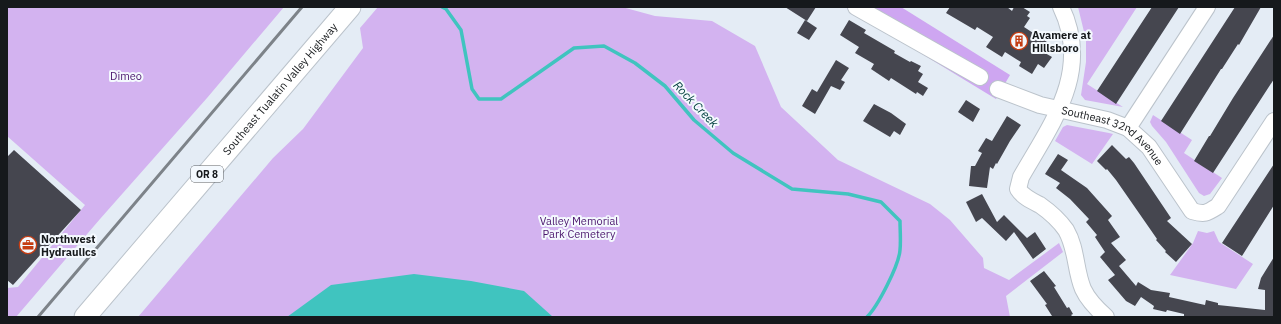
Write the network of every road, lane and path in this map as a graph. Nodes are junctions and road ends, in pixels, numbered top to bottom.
1 (350, 7) edge
2 (856, 7) edge
3 (1061, 7) edge
4 (1206, 7) edge
5 (980, 77) dead end
6 (998, 89) dead end
7 (1060, 110) junction
8 (1274, 121) edge
9 (1128, 128) junction
10 (85, 317) edge
11 (1106, 317) edge

1 - 10 main road, Southeast Tualatin Valley Highway / OR 8
2 - 5 street
3 - 7 street
4 - 9 street
6 - 7 street, Southeast 32nd Avenue
7 - 9 street, Southeast 32nd Avenue
7 - 11 street
8 - 9 street, Southeast 32nd Avenue

